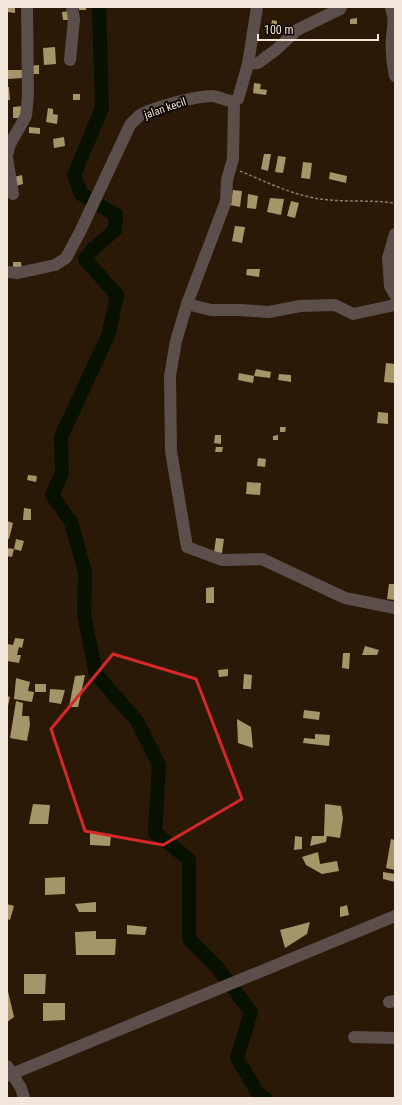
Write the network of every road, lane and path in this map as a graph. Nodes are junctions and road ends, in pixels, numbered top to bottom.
1 (27, 7) edge
2 (72, 7) edge
3 (257, 7) edge
4 (341, 7) edge
5 (391, 7) edge
6 (70, 60) dead end
7 (248, 64) junction
8 (395, 76) edge
9 (234, 102) junction
10 (8, 150) edge
11 (231, 167) junction
12 (13, 194) dead end
13 (395, 203) edge
14 (395, 234) edge
15 (7, 272) edge
16 (395, 295) edge
17 (187, 304) junction
18 (395, 305) edge
19 (395, 608) edge
20 (395, 916) edge
21 (354, 1037) dead end
22 (395, 1038) edge
23 (9, 1072) edge
24 (24, 1098) edge

1 - 10 street
2 - 6 street
3 - 7 street
4 - 7 street
5 - 8 street
7 - 9 street
9 - 11 street
9 - 15 street, jalan kecil
10 - 12 street
11 - 13 path
11 - 17 street
14 - 16 street
17 - 18 street
17 - 19 street
20 - 23 street
21 - 22 street
23 - 24 street

